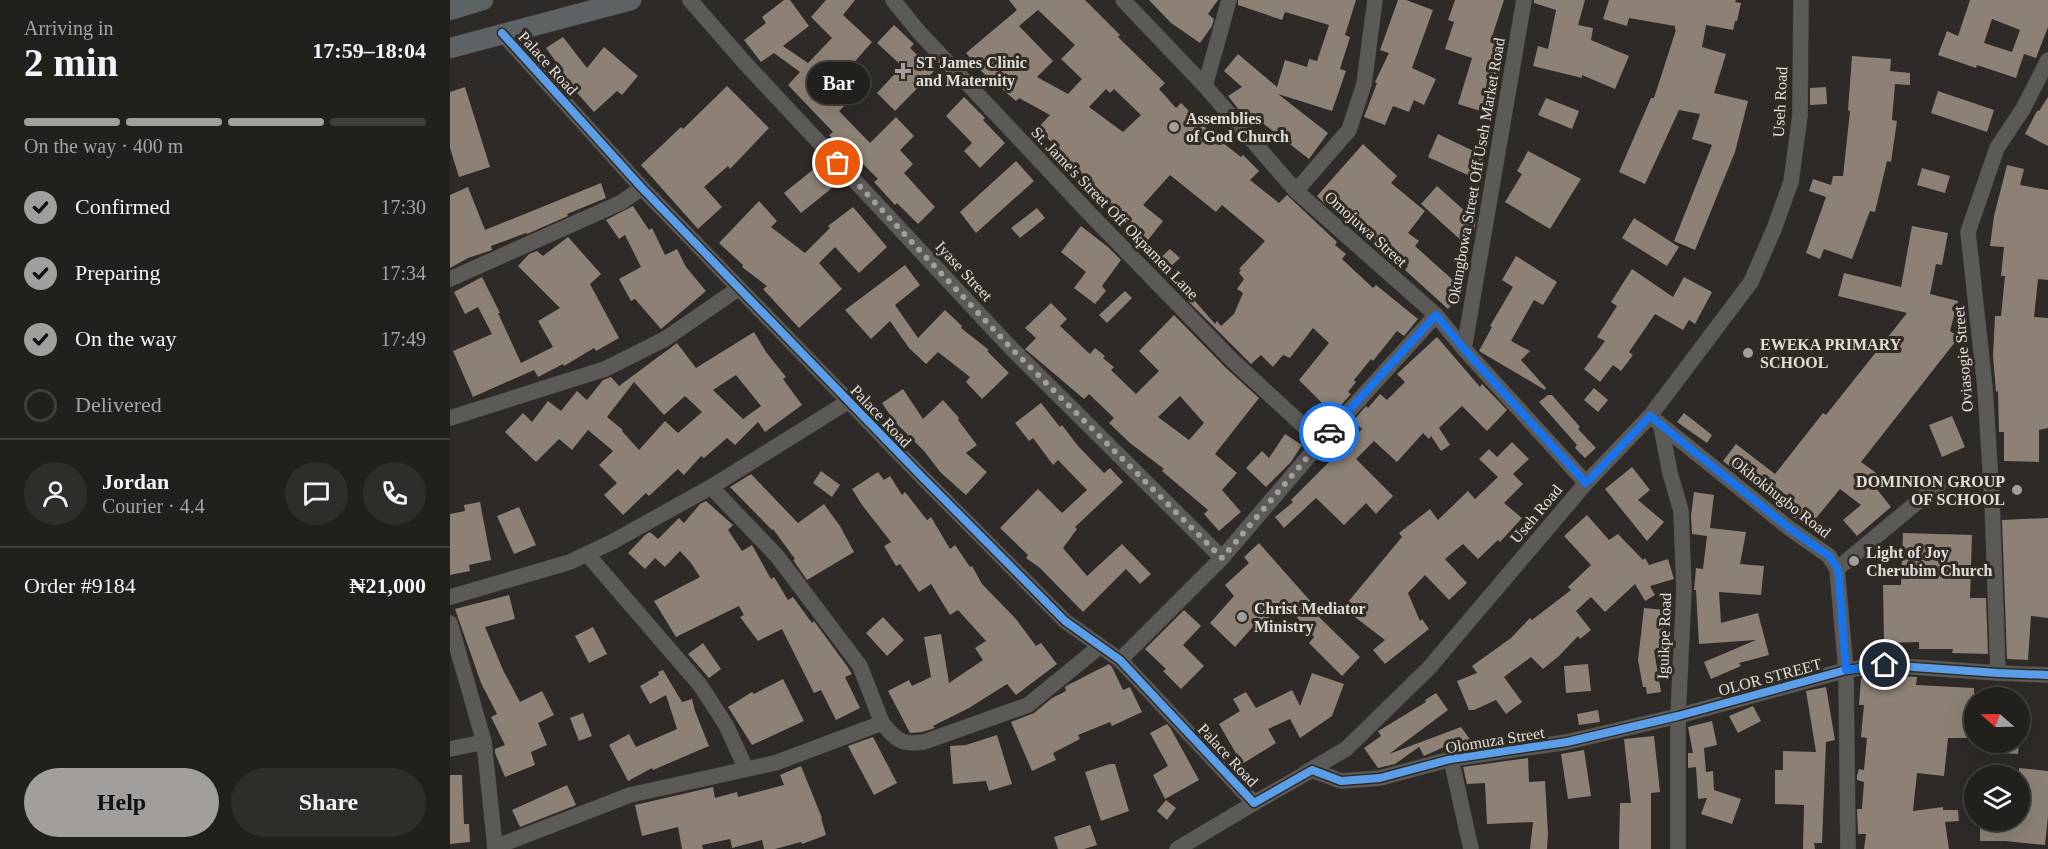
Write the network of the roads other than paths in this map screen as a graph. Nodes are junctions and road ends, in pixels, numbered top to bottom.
1 (631, 0) edge
2 (690, 0) edge
3 (892, 0) edge
4 (1123, 0) edge
5 (1229, 0) edge
6 (1375, 0) edge
7 (1524, 0) edge
8 (1801, 0) edge
9 (476, 1) edge
10 (450, 10) edge
11 (502, 33) junction
12 (450, 48) edge
13 (2048, 60) edge
14 (1205, 86) junction
15 (642, 188) junction
16 (1296, 191) junction
17 (450, 279) edge
18 (739, 288) junction
19 (1436, 315) junction
20 (1464, 349) junction
21 (849, 401) junction
22 (1650, 416) junction
23 (450, 418) edge
24 (1662, 426) junction
25 (1321, 442) junction
26 (1586, 483) junction
27 (1940, 484) dead end
28 (711, 487) junction
29 (587, 554) junction
30 (1222, 558) junction
31 (1838, 569) junction
32 (450, 597) edge
33 (450, 623) edge
34 (1099, 647) junction
35 (1120, 660) junction
36 (1846, 670) junction
37 (1998, 673) junction
38 (2048, 675) edge
39 (1678, 716) junction
40 (882, 723) junction
41 (484, 742) junction
42 (450, 749) edge
43 (1451, 759) junction
44 (746, 769) junction
45 (1254, 803) junction
46 (495, 848) edge
47 (1177, 849) edge
48 (1471, 849) edge
49 (1678, 849) edge
50 (1848, 849) edge

1 - 11 main road
2 - 30 street, Iyase Street
3 - 25 street, St. Jame's Street Off Okpamen Lane
4 - 14 street, Omojuwa Street
5 - 14 street
6 - 16 street
7 - 20 street, Okungbowa Street Off Useh Market Road
8 - 22 street, Useh Road
9 - 10 main road
11 - 12 main road
11 - 15 street, Palace Road
13 - 37 street, Oviasogie Street
14 - 16 street, Omojuwa Street
15 - 17 street
15 - 18 street, Palace Road
16 - 19 street, Omojuwa Street
18 - 21 street, Palace Road
18 - 23 street
19 - 20 street, Omojuwa Street
19 - 25 street
20 - 26 street, Omojuwa Street
21 - 28 street
21 - 34 street, Palace Road
22 - 24 street, Okhokhugbo Road
22 - 26 street, Useh Road
24 - 31 street, Okhokhugbo Road
24 - 39 street, Iguikpe Road
25 - 30 street
26 - 45 street, Useh Road
27 - 31 street
28 - 29 street
28 - 40 street
29 - 32 street
29 - 44 street
30 - 35 street
31 - 36 street
33 - 41 street
34 - 35 street, Palace Road
34 - 40 street
35 - 45 street, Palace Road
36 - 37 street, OLOR STREET
36 - 39 street, OLOR STREET
36 - 50 street
37 - 38 street, OLOR STREET
39 - 43 street, Olomuza Street
39 - 49 street, Iguikpe Road
40 - 44 street
41 - 42 street
41 - 46 street
43 - 45 street, Olomuza Street
43 - 48 street
44 - 46 street
45 - 47 street, Useh Road

